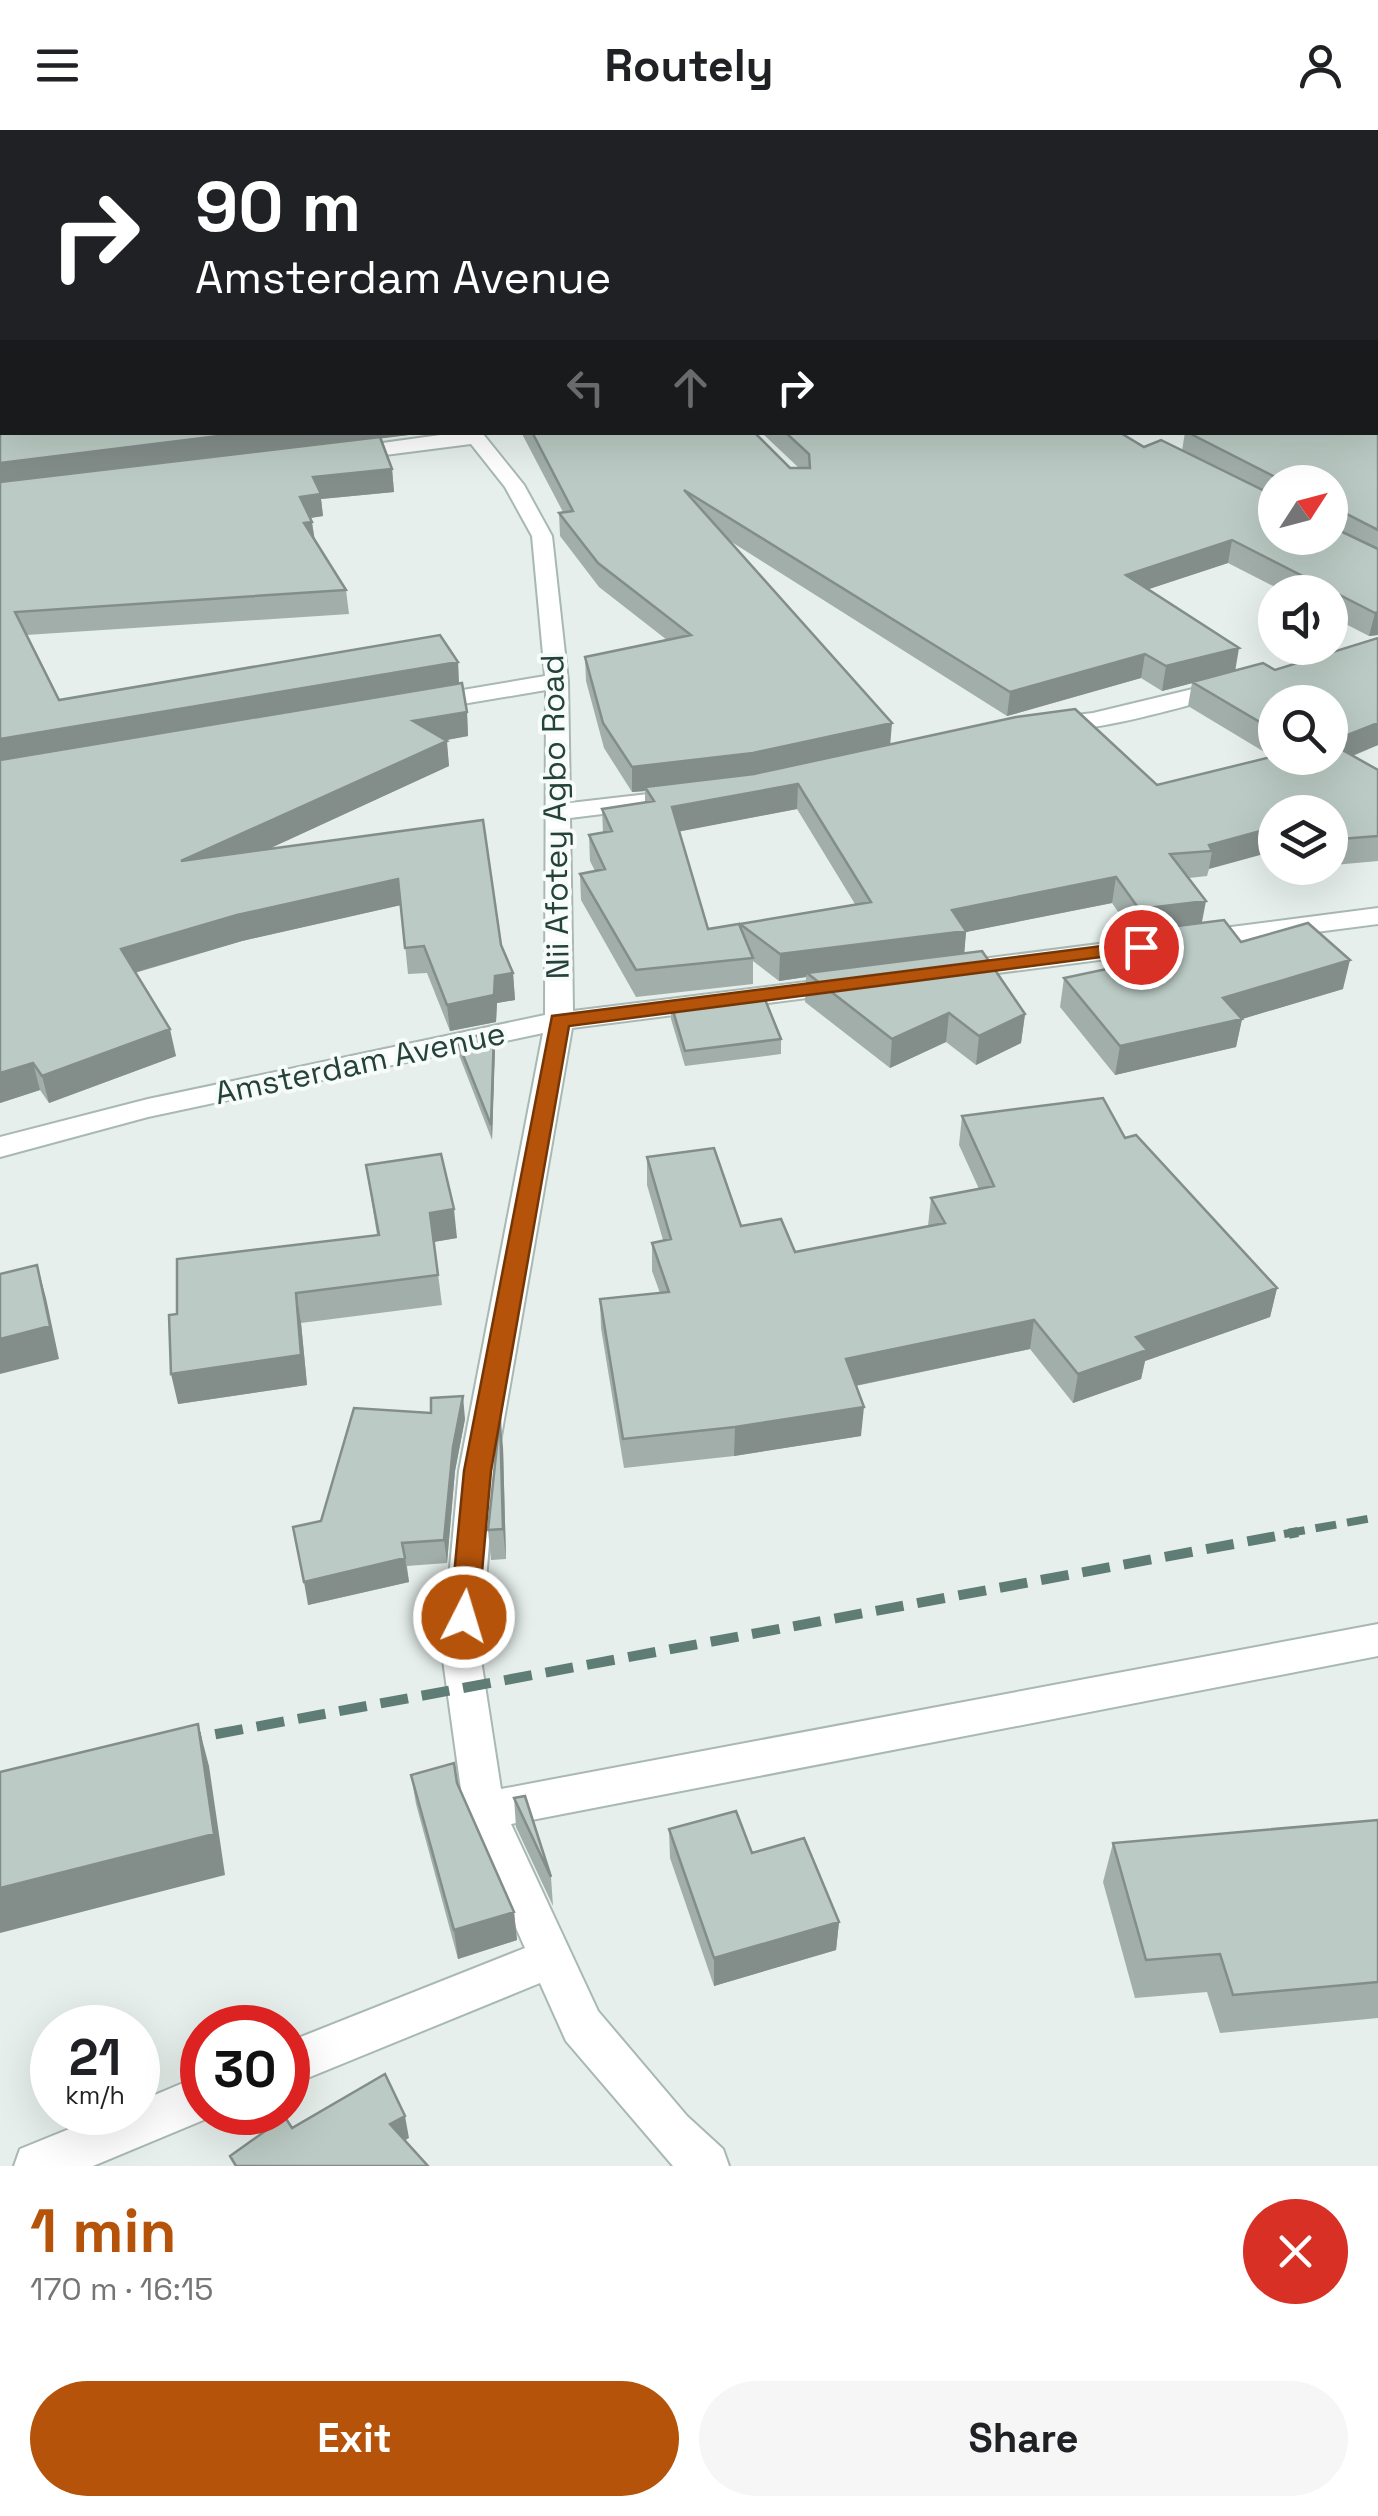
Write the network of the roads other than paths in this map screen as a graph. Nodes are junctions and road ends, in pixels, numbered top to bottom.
1 (474, 435) edge
2 (324, 456) edge
3 (557, 681) junction
4 (1249, 681) edge
5 (403, 707) edge
6 (1030, 727) edge
7 (714, 793) edge
8 (558, 812) junction
9 (1378, 916) edge
10 (927, 974) edge
11 (869, 982) edge
12 (559, 1021) junction
13 (0, 1147) edge
14 (1378, 1640) edge
15 (484, 1811) junction
16 (551, 1958) junction
17 (310, 2055) edge
18 (180, 2107) edge
19 (37, 2166) edge
20 (706, 2166) edge

1 - 2 street
1 - 3 street, Nii Afotey Agbo Road
3 - 5 street
3 - 8 street, Nii Afotey Agbo Road
4 - 6 street
7 - 8 street
8 - 12 street, Nii Afotey Agbo Road
9 - 10 street
11 - 12 street, Amsterdam Avenue
12 - 13 street, Amsterdam Avenue
12 - 15 street, Nii Afotey Agbo Road
14 - 15 street
15 - 16 street, Nii Afotey Agbo Road
16 - 17 street
16 - 20 street, Nii Afotey Agbo Road
18 - 19 street

